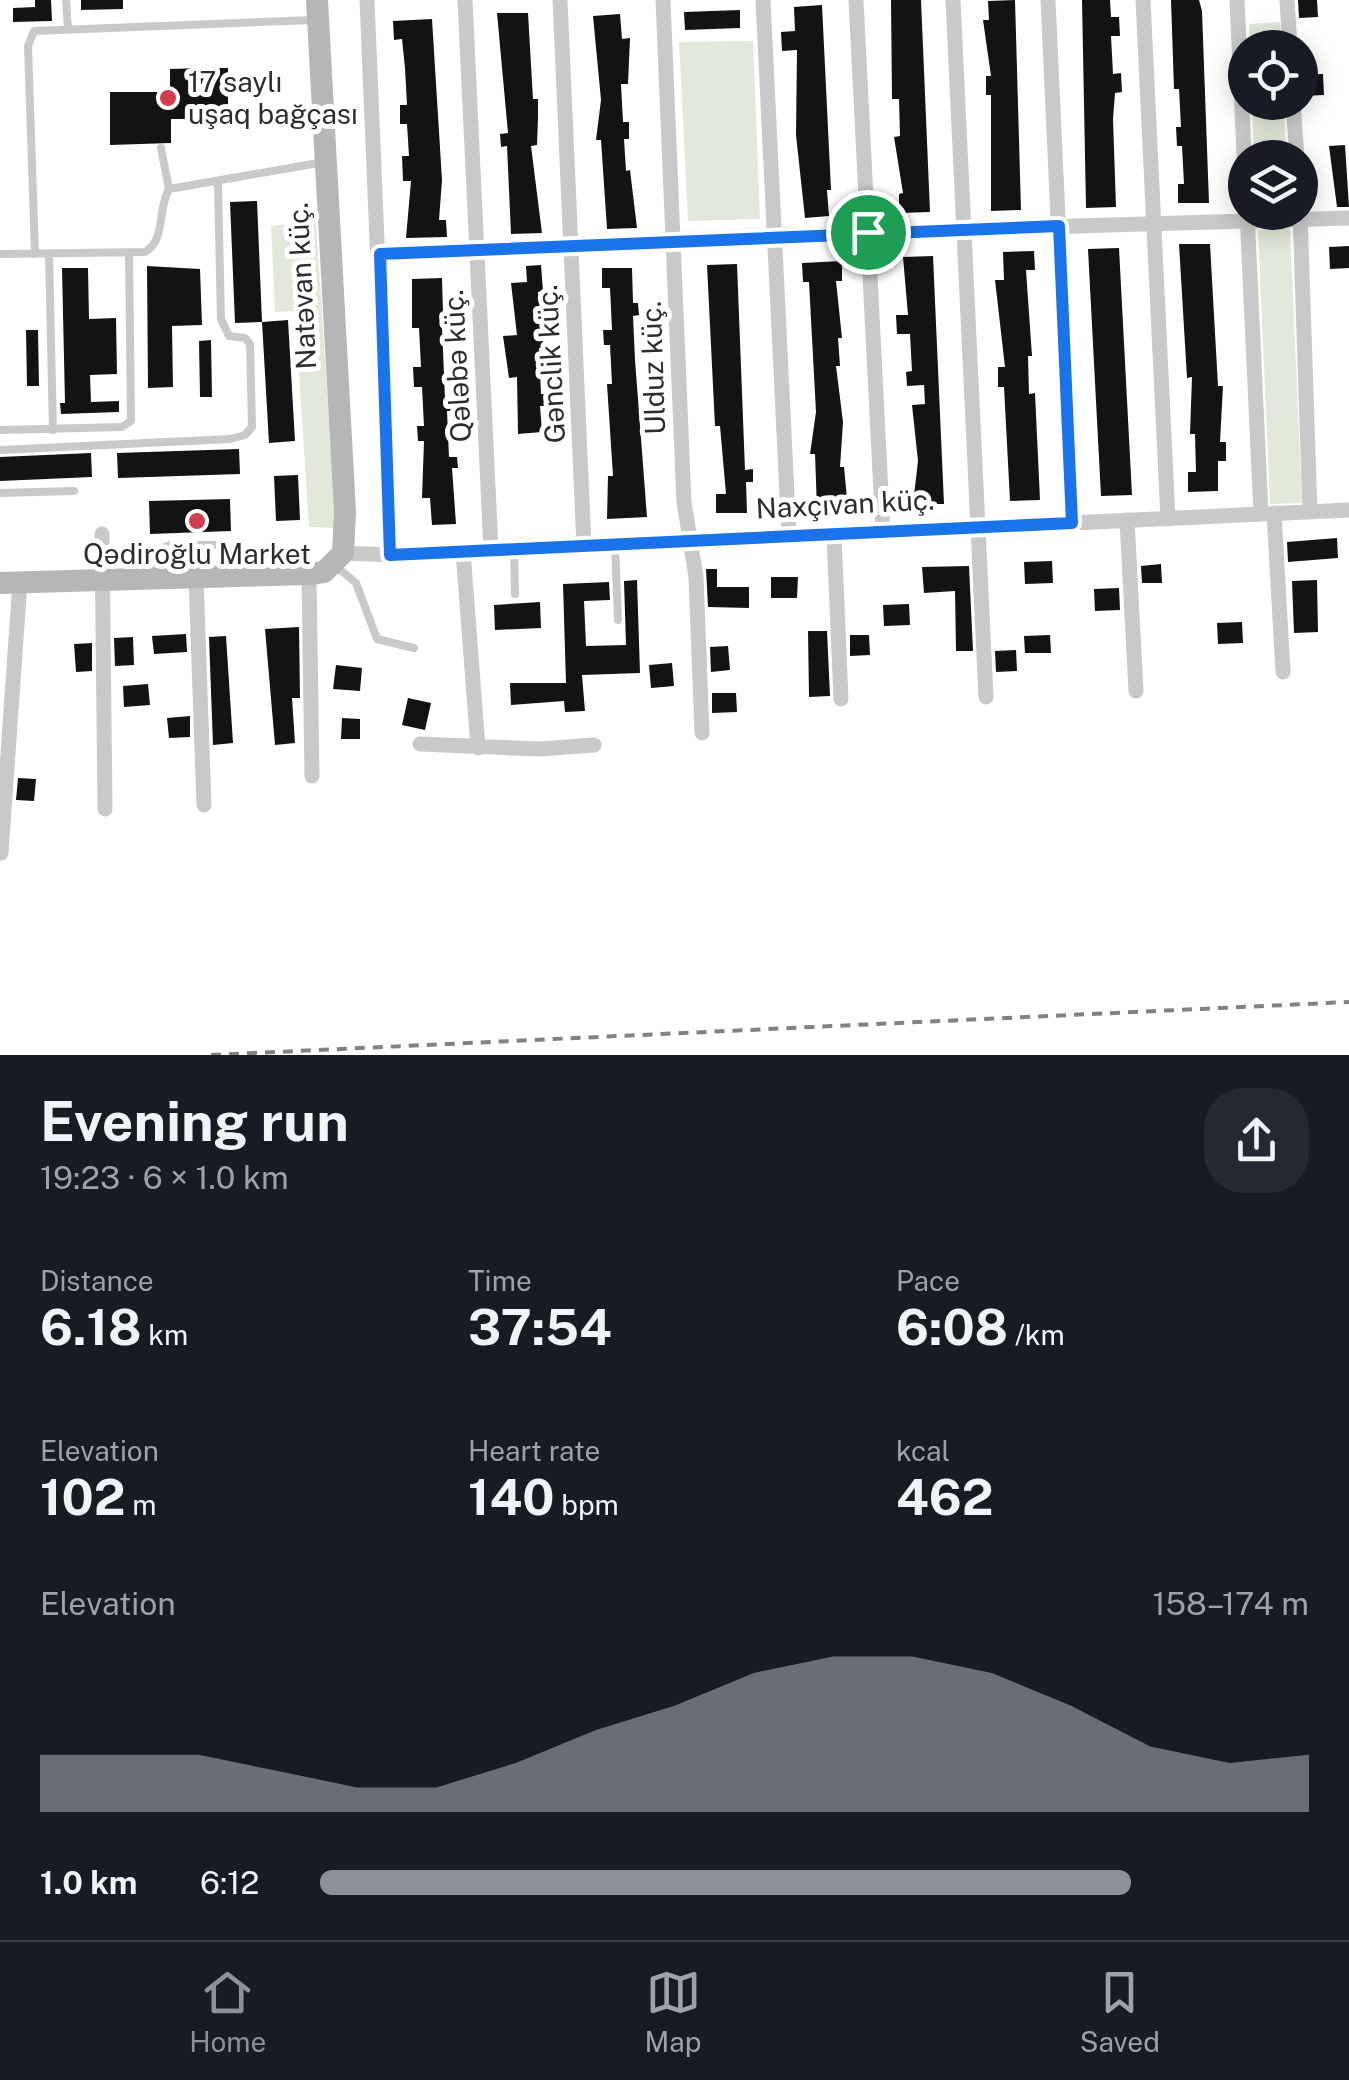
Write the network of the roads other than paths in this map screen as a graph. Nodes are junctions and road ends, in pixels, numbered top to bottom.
1 (66, 0) edge
2 (334, 0) edge
3 (368, 0) edge
4 (465, 0) edge
5 (560, 0) edge
6 (663, 0) edge
7 (763, 0) edge
8 (856, 0) edge
9 (953, 0) edge
10 (1048, 0) edge
11 (1143, 0) edge
12 (1237, 0) edge
13 (1288, 0) edge
14 (317, 7) edge
15 (68, 29) junction
16 (1289, 30) edge
17 (1243, 140) edge
18 (161, 148) dead end
19 (324, 162) junction
20 (218, 186) dead end
21 (170, 189) junction
22 (1318, 217) edge
23 (1228, 218) edge
24 (1349, 218) edge
25 (1154, 224) junction
26 (1059, 226) junction
27 (964, 230) junction
28 (1248, 230) edge
29 (1300, 230) edge
30 (868, 232) junction
31 (775, 236) junction
32 (673, 241) junction
33 (571, 246) junction
34 (476, 250) junction
35 (128, 253) junction
36 (0, 254) edge
37 (35, 254) junction
38 (50, 254) junction
39 (380, 254) junction
40 (0, 430) edge
41 (53, 430) junction
42 (0, 450) edge
43 (74, 491) dead end
44 (0, 493) edge
45 (1349, 510) edge
46 (1310, 512) junction
47 (1267, 514) junction
48 (1168, 519) junction
49 (1127, 520) junction
50 (1072, 523) junction
51 (978, 528) junction
52 (883, 532) junction
53 (102, 534) dead end
54 (834, 535) junction
55 (789, 536) junction
56 (690, 541) junction
57 (615, 544) junction
58 (584, 546) junction
59 (514, 549) junction
60 (491, 550) junction
61 (462, 552) junction
62 (390, 555) junction
63 (338, 559) junction
64 (309, 574) junction
65 (236, 576) junction
66 (196, 577) junction
67 (146, 578) junction
68 (103, 580) junction
69 (10, 582) edge
70 (515, 594) dead end
71 (618, 620) dead end
72 (414, 648) dead end
73 (1283, 672) dead end
74 (1136, 692) dead end
75 (986, 697) dead end
76 (842, 699) dead end
77 (702, 733) dead end
78 (420, 744) dead end
79 (594, 745) dead end
80 (478, 748) junction
81 (312, 776) dead end
82 (204, 805) dead end
83 (105, 808) dead end
84 (1, 853) edge

1 - 15 lane
2 - 14 street
3 - 39 street
4 - 34 street, Qələbə küç.
5 - 33 street, Gənclik küç.
6 - 32 street, Ulduz küç.
7 - 31 street
8 - 30 street
9 - 27 street
10 - 26 street
11 - 25 street
12 - 17 street
13 - 16 street
14 - 15 lane
14 - 19 street, Natəvan küç.
15 - 37 lane
18 - 21 lane
19 - 21 lane
19 - 63 street, Natəvan küç.
20 - 42 lane
21 - 35 lane
22 - 24 street
23 - 25 street
25 - 26 street
25 - 48 street
26 - 27 street
26 - 50 street
27 - 30 street
27 - 51 street
28 - 47 street
29 - 46 street
30 - 31 street
30 - 52 street
31 - 32 street
31 - 55 street
32 - 33 street
32 - 56 street, Ulduz küç.
33 - 34 street
33 - 58 street, Gənclik küç.
34 - 39 street
34 - 60 street, Qələbə küç.
35 - 38 lane
35 - 41 lane
36 - 37 lane
37 - 38 lane
38 - 41 lane
39 - 62 street
40 - 41 lane
43 - 44 lane
45 - 46 street, Naxçıvan küç.
46 - 47 street, Naxçıvan küç.
47 - 48 street, Naxçıvan küç.
47 - 73 street
48 - 49 street, Naxçıvan küç.
49 - 50 street, Naxçıvan küç.
49 - 74 street
50 - 51 street, Naxçıvan küç.
51 - 52 street, Naxçıvan küç.
51 - 75 street
52 - 54 street, Naxçıvan küç.
53 - 68 street
54 - 55 street, Naxçıvan küç.
54 - 76 street
55 - 56 street, Naxçıvan küç.
56 - 57 street, Naxçıvan küç.
56 - 77 street, Ulduz küç.
57 - 58 street, Naxçıvan küç.
57 - 71 lane
58 - 59 street, Naxçıvan küç.
59 - 60 street, Naxçıvan küç.
59 - 70 lane
60 - 61 street, Naxçıvan küç.
61 - 62 street, Naxçıvan küç.
61 - 80 street
62 - 63 street, Naxçıvan küç.
63 - 64 street, Naxçıvan küç.
63 - 72 lane
64 - 65 street, Naxçıvan küç.
64 - 81 street
65 - 66 street, Naxçıvan küç.
65 - 67 lane
66 - 67 street, Naxçıvan küç.
66 - 82 street
67 - 68 street, Naxçıvan küç.
68 - 69 street, Naxçıvan küç.
68 - 83 street
69 - 84 street
78 - 80 street
79 - 80 street

